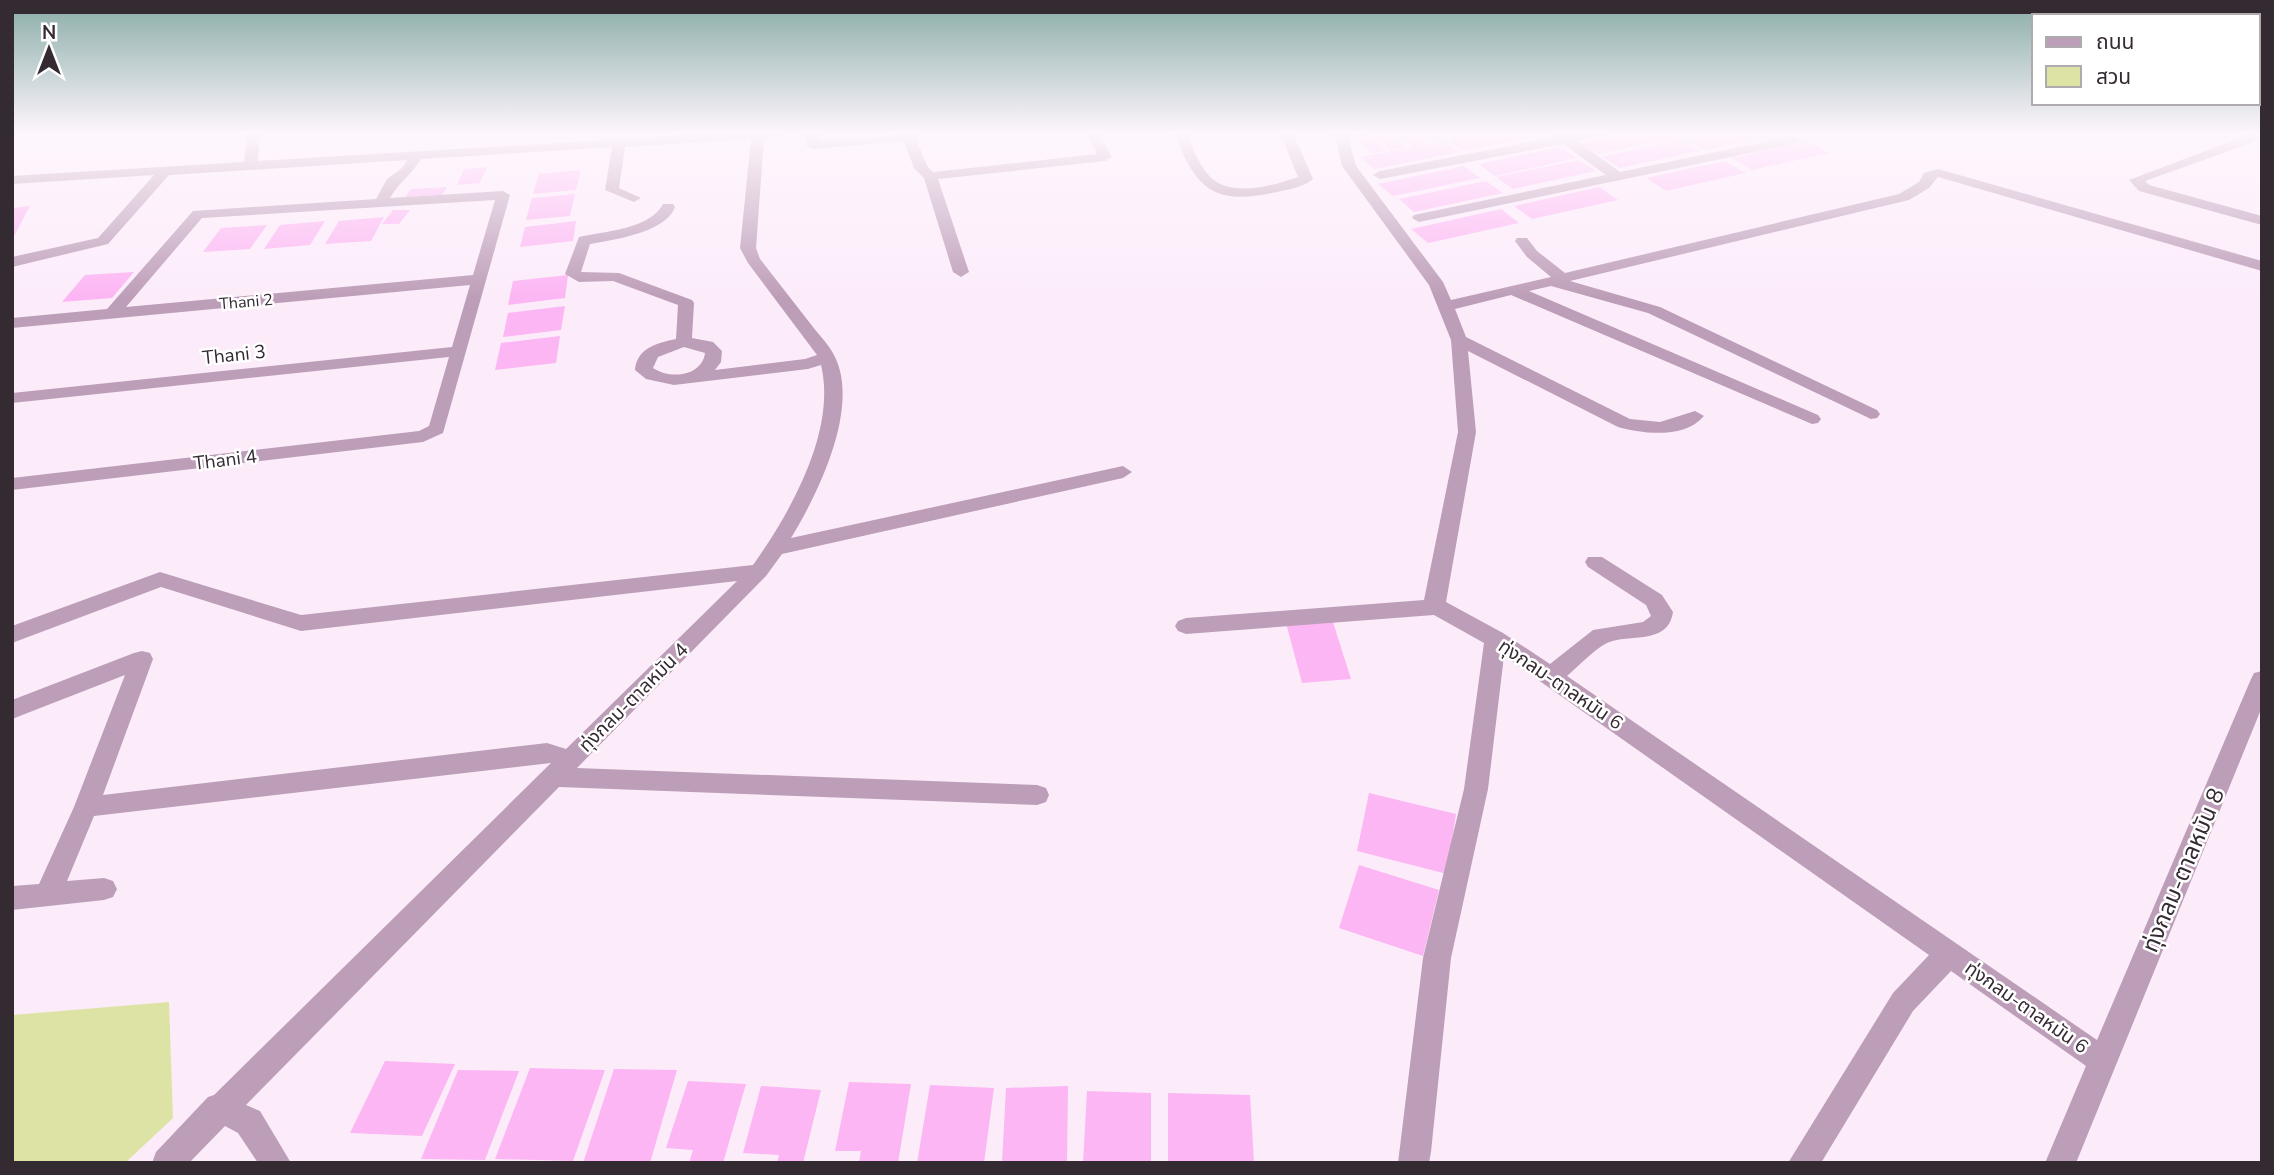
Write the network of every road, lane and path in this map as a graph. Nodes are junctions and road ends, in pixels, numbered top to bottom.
1 (149, 188) edge
2 (389, 188) edge
3 (613, 188) edge
4 (751, 188) edge
5 (934, 188) edge
6 (1220, 188) edge
7 (1283, 188) edge
8 (1365, 188) edge
9 (1570, 188) edge
10 (1919, 188) edge
11 (1990, 188) edge
12 (2144, 188) edge
13 (634, 198) dead end
14 (381, 202) junction
15 (668, 206) dead end
16 (1419, 218) dead end
17 (2262, 221) edge
18 (1522, 241) dead end
19 (12, 262) edge
20 (2262, 266) edge
21 (961, 272) dead end
22 (480, 279) junction
23 (1557, 280) junction
24 (1514, 291) junction
25 (1447, 306) junction
26 (112, 314) junction
27 (12, 323) edge
28 (1459, 340) junction
29 (684, 342) junction
30 (459, 351) junction
31 (827, 356) junction
32 (699, 374) junction
33 (12, 398) edge
34 (1871, 414) dead end
35 (1695, 416) dead end
36 (1812, 419) dead end
37 (1123, 472) dead end
38 (12, 484) edge
39 (777, 548) junction
40 (1595, 562) dead end
41 (759, 571) junction
42 (1437, 607) junction
43 (1186, 626) dead end
44 (12, 635) edge
45 (1495, 639) junction
46 (1551, 676) junction
47 (2262, 679) edge
48 (12, 710) edge
49 (571, 760) junction
50 (550, 777) junction
51 (1037, 795) dead end
52 (86, 807) junction
53 (104, 889) dead end
54 (48, 894) junction
55 (12, 898) edge
56 (1950, 953) junction
57 (2103, 1061) junction
58 (219, 1108) junction
59 (167, 1163) edge
60 (276, 1163) edge
61 (1413, 1163) edge
62 (1803, 1163) edge
63 (2060, 1163) edge

1 - 19 street
2 - 14 street
3 - 13 street
4 - 31 street, ทุ่งกลม-ตาลหมัน 4
5 - 21 street
6 - 7 street
8 - 25 street
9 - 16 street
10 - 23 street
11 - 20 street
12 - 17 street
14 - 22 street
14 - 26 street
15 - 29 street
18 - 23 street
22 - 26 street, Thani 2
22 - 30 street
23 - 24 street
23 - 34 street
24 - 25 street
24 - 36 street
25 - 28 street
26 - 27 street, Thani 2
28 - 35 street
28 - 42 street
29 - 32 street
29 - 32 street
30 - 33 street, Thani 3
30 - 38 street, Thani 4
31 - 32 street
31 - 39 street, ทุ่งกลม-ตาลหมัน 4
37 - 39 street
39 - 41 street, ทุ่งกลม-ตาลหมัน 4
40 - 46 street
41 - 44 street
41 - 49 street, ทุ่งกลม-ตาลหมัน 4
42 - 43 street
42 - 45 street, ทุ่งกลม-ตาลหมัน 6
45 - 46 street, ทุ่งกลม-ตาลหมัน 6
45 - 61 street
46 - 56 street, ทุ่งกลม-ตาลหมัน 6
47 - 57 street, ทุ่งกลม-ตาลหมัน 8
48 - 52 street
49 - 50 street, ทุ่งกลม-ตาลหมัน 4
49 - 52 street
50 - 51 street
50 - 58 street, ทุ่งกลม-ตาลหมัน 4
52 - 54 street
53 - 54 street
54 - 55 street
56 - 57 street, ทุ่งกลม-ตาลหมัน 6
56 - 62 street
57 - 63 street, ทุ่งกลม-ตาลหมัน 8
58 - 59 street, ทุ่งกลม-ตาลหมัน 4
58 - 60 street

